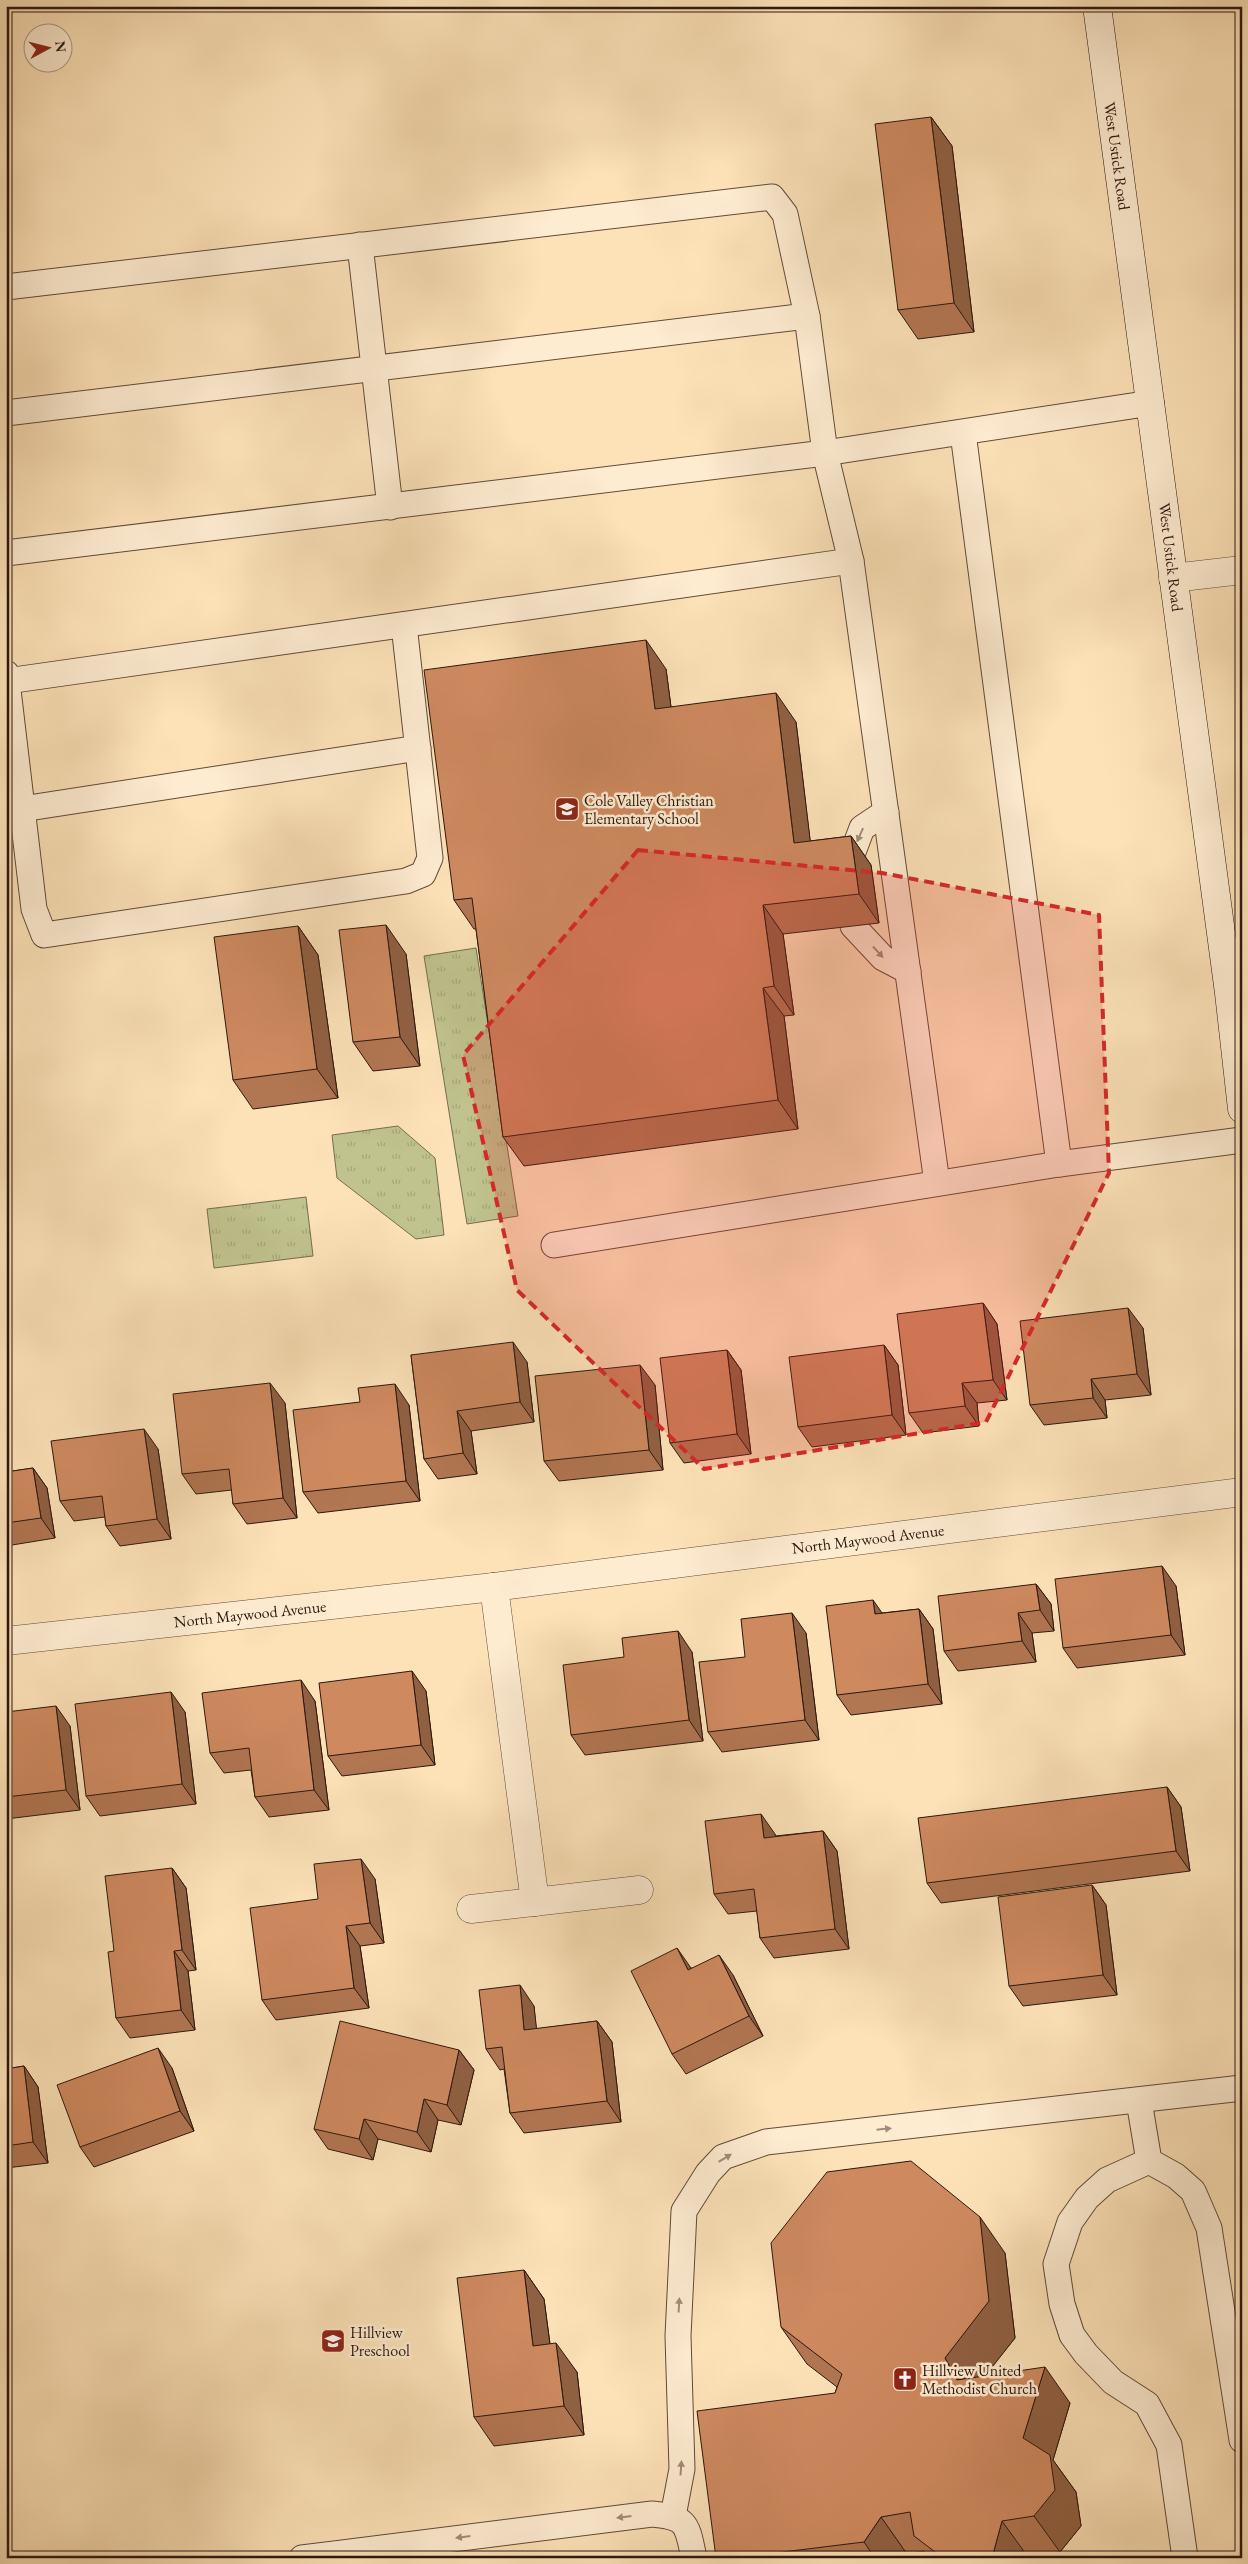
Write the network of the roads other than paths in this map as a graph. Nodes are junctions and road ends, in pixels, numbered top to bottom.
1 (1097, 6) edge
2 (360, 245) junction
3 (6, 286) edge
4 (807, 316) junction
5 (375, 368) junction
6 (1151, 403) junction
7 (6, 412) edge
8 (963, 433) junction
9 (825, 453) junction
10 (390, 507) junction
11 (6, 553) edge
12 (851, 561) junction
13 (1242, 570) edge
14 (1173, 578) junction
15 (404, 625) junction
16 (7, 677) edge
17 (418, 748) junction
18 (22, 809) junction
19 (886, 812) junction
20 (847, 868) edge
21 (854, 926) edge
22 (908, 971) junction
23 (1235, 992) edge
24 (1242, 1109) edge
25 (1242, 1140) edge
26 (1059, 1164) junction
27 (938, 1182) junction
28 (554, 1245) dead end
29 (1242, 1492) edge
30 (494, 1587) junction
31 (6, 1641) edge
32 (640, 1890) dead end
33 (535, 1902) junction
34 (471, 1909) dead end
35 (1242, 2088) edge
36 (1139, 2101) junction
37 (1149, 2161) junction
38 (1242, 2440) edge
39 (673, 2516) junction
40 (302, 2558) edge
41 (694, 2558) edge
42 (1185, 2558) edge

1 - 6 street, West Ustick Road
2 - 3 lane
2 - 4 lane
2 - 5 lane
4 - 5 lane
4 - 9 lane
5 - 7 lane
5 - 10 lane
6 - 8 lane
6 - 14 street, West Ustick Road
8 - 9 lane
8 - 26 lane
9 - 10 lane
9 - 12 lane
10 - 11 lane
12 - 15 lane
12 - 19 lane
13 - 14 street
14 - 23 street, West Ustick Road
15 - 16 lane
15 - 17 lane
16 - 18 lane
17 - 18 lane
17 - 18 lane
19 -> 20 lane
19 - 22 lane
21 -> 22 lane
22 - 27 lane
23 - 24 street, West Ustick Road
25 - 26 lane
26 - 27 lane
27 - 28 lane
29 - 30 street, North Maywood Avenue
30 - 31 street, North Maywood Avenue
30 - 33 street
32 - 33 street
33 - 34 street
35 - 36 lane
36 - 37 lane
39 -> 36 lane
37 - 38 lane
37 - 42 lane
39 -> 40 lane
39 - 41 lane

